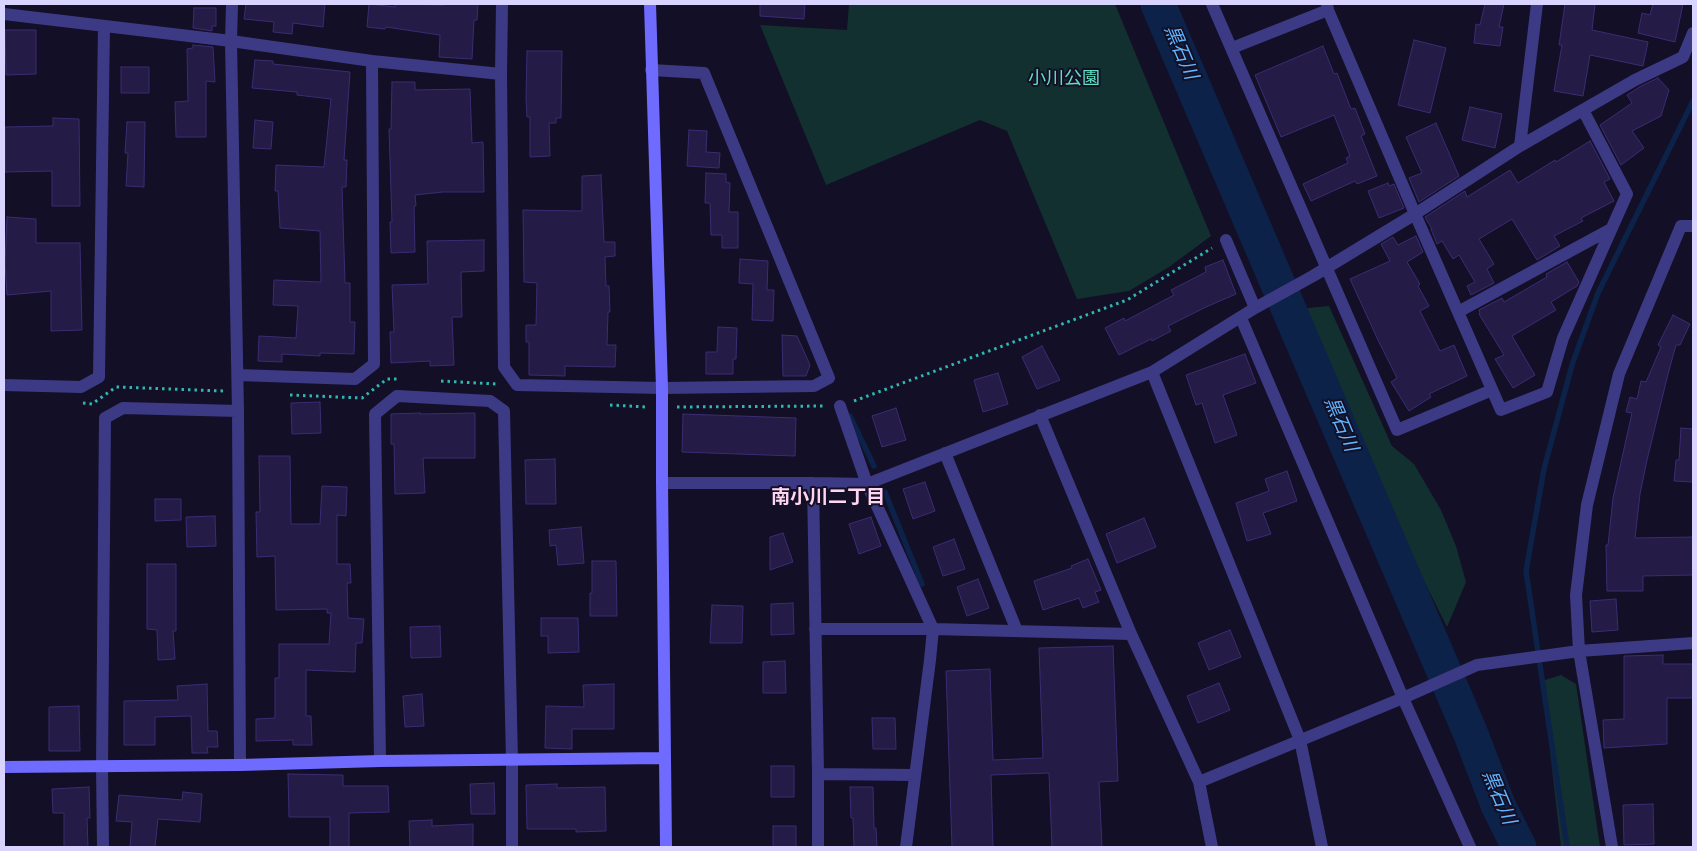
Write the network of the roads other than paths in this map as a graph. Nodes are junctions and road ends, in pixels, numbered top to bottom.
1 (232, 4) edge
2 (502, 4) edge
3 (650, 4) edge
4 (1212, 4) edge
5 (1537, 4) edge
6 (1328, 7) edge
7 (4, 14) edge
8 (104, 26) junction
9 (1693, 33) edge
10 (231, 40) junction
11 (1232, 48) junction
12 (372, 61) junction
13 (651, 70) junction
14 (501, 74) junction
15 (1583, 110) junction
16 (1520, 146) junction
17 (1415, 214) junction
18 (1693, 226) edge
19 (1611, 228) junction
20 (1226, 240) road end
21 (1326, 268) junction
22 (1260, 305) junction
23 (1458, 312) junction
24 (1241, 318) junction
25 (1152, 372) junction
26 (238, 375) junction
27 (4, 385) edge
28 (662, 388) junction
29 (1492, 390) junction
30 (840, 406) road end
31 (238, 411) junction
32 (1040, 415) junction
33 (944, 453) junction
34 (662, 483) junction
35 (813, 483) junction
36 (867, 484) junction
37 (814, 629) junction
38 (933, 629) junction
39 (1017, 631) junction
40 (1131, 634) junction
41 (1693, 643) edge
42 (1579, 652) junction
43 (1403, 698) junction
44 (1300, 740) junction
45 (664, 758) junction
46 (512, 760) junction
47 (380, 761) junction
48 (240, 765) junction
49 (4, 767) edge
50 (102, 767) junction
51 (818, 774) junction
52 (916, 774) junction
53 (1199, 782) junction
54 (103, 847) edge
55 (512, 847) edge
56 (666, 847) edge
57 (818, 847) edge
58 (906, 847) edge
59 (1212, 847) edge
60 (1322, 847) edge
61 (1470, 847) edge
62 (1612, 847) edge

1 - 10 street
2 - 14 street
3 - 13 street
4 - 11 street
5 - 16 street
6 - 11 street
6 - 17 street
7 - 8 street
8 - 10 street
8 - 27 street
9 - 15 street
10 - 12 street
10 - 26 street
11 - 21 street
12 - 14 street
12 - 26 street
13 - 28 street
13 - 28 street
14 - 28 street
15 - 16 street
15 - 19 street
16 - 17 street
17 - 21 street
17 - 23 street
18 - 42 street
19 - 23 street
19 - 29 street
20 - 22 street
21 - 22 street
21 - 29 street
22 - 24 street
23 - 29 street
24 - 25 street
24 - 43 street
25 - 32 street
25 - 44 street
26 - 31 street
28 - 34 street
30 - 36 street
31 - 48 street
31 - 50 street
32 - 33 street
32 - 40 street
33 - 36 street
33 - 39 street
34 - 35 street
34 - 45 street
35 - 36 street
35 - 37 street
36 - 38 street
37 - 38 street
37 - 51 street
38 - 39 street
38 - 52 street
39 - 40 street
40 - 53 street
41 - 42 street
42 - 43 street
42 - 62 street
43 - 44 street
43 - 61 street
44 - 53 street
44 - 60 street
45 - 46 street
45 - 56 street
46 - 47 street
46 - 47 street
46 - 55 street
47 - 48 street
48 - 50 street
49 - 50 street
50 - 54 street
51 - 52 street
51 - 57 street
52 - 58 street
53 - 59 street

